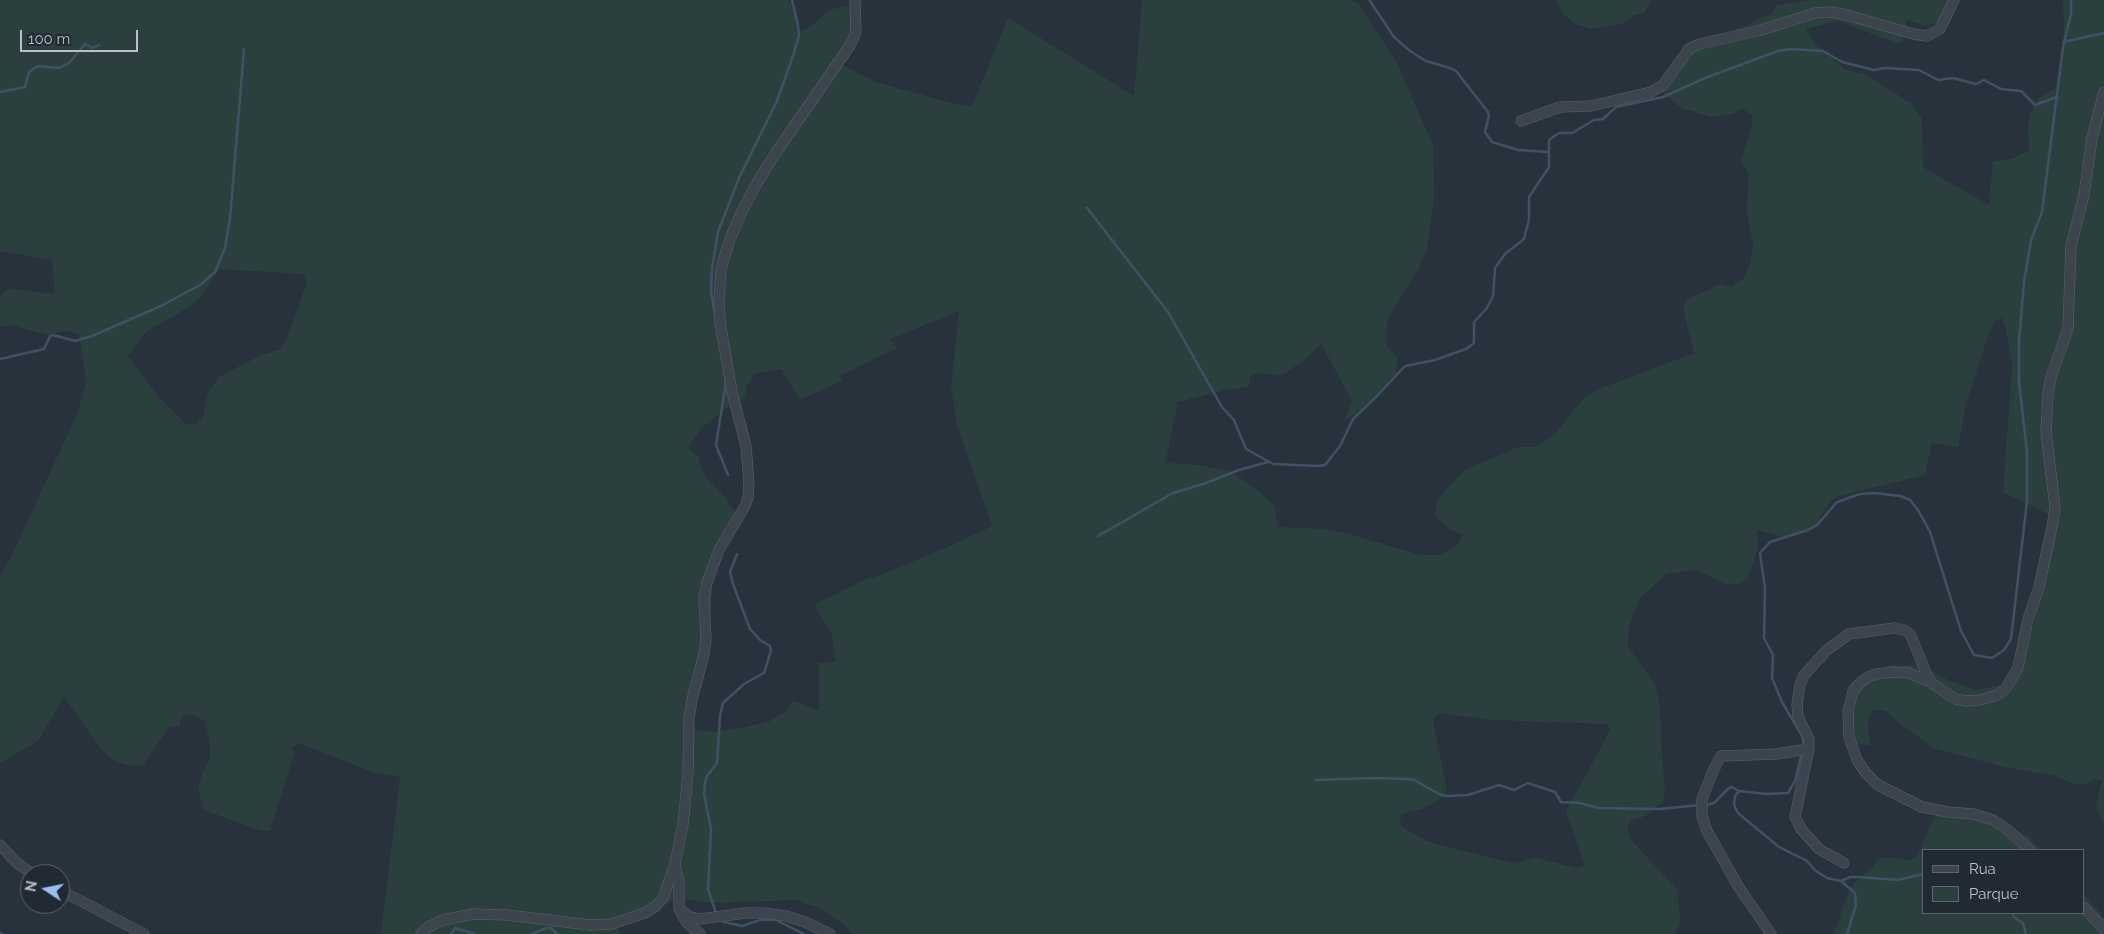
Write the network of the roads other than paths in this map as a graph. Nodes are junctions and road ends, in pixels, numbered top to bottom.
1 (855, 0) edge
2 (1954, 0) edge
3 (2104, 92) edge
4 (1521, 121) dead end
5 (1930, 682) junction
6 (1810, 748) junction
7 (0, 845) edge
8 (2029, 849) edge
9 (1844, 863) dead end
10 (675, 864) junction
11 (20, 865) edge
12 (70, 895) edge
13 (2084, 908) edge
14 (679, 909) junction
15 (2104, 929) edge
16 (144, 934) edge
17 (421, 934) edge
18 (700, 934) edge
19 (830, 934) edge
20 (1771, 934) edge

1 - 10 street
2 - 4 street
3 - 5 street
5 - 6 street
5 - 8 street
6 - 9 street
6 - 20 street
7 - 11 street
10 - 14 street
10 - 17 street
12 - 16 street
13 - 15 street
14 - 18 street
14 - 19 street

